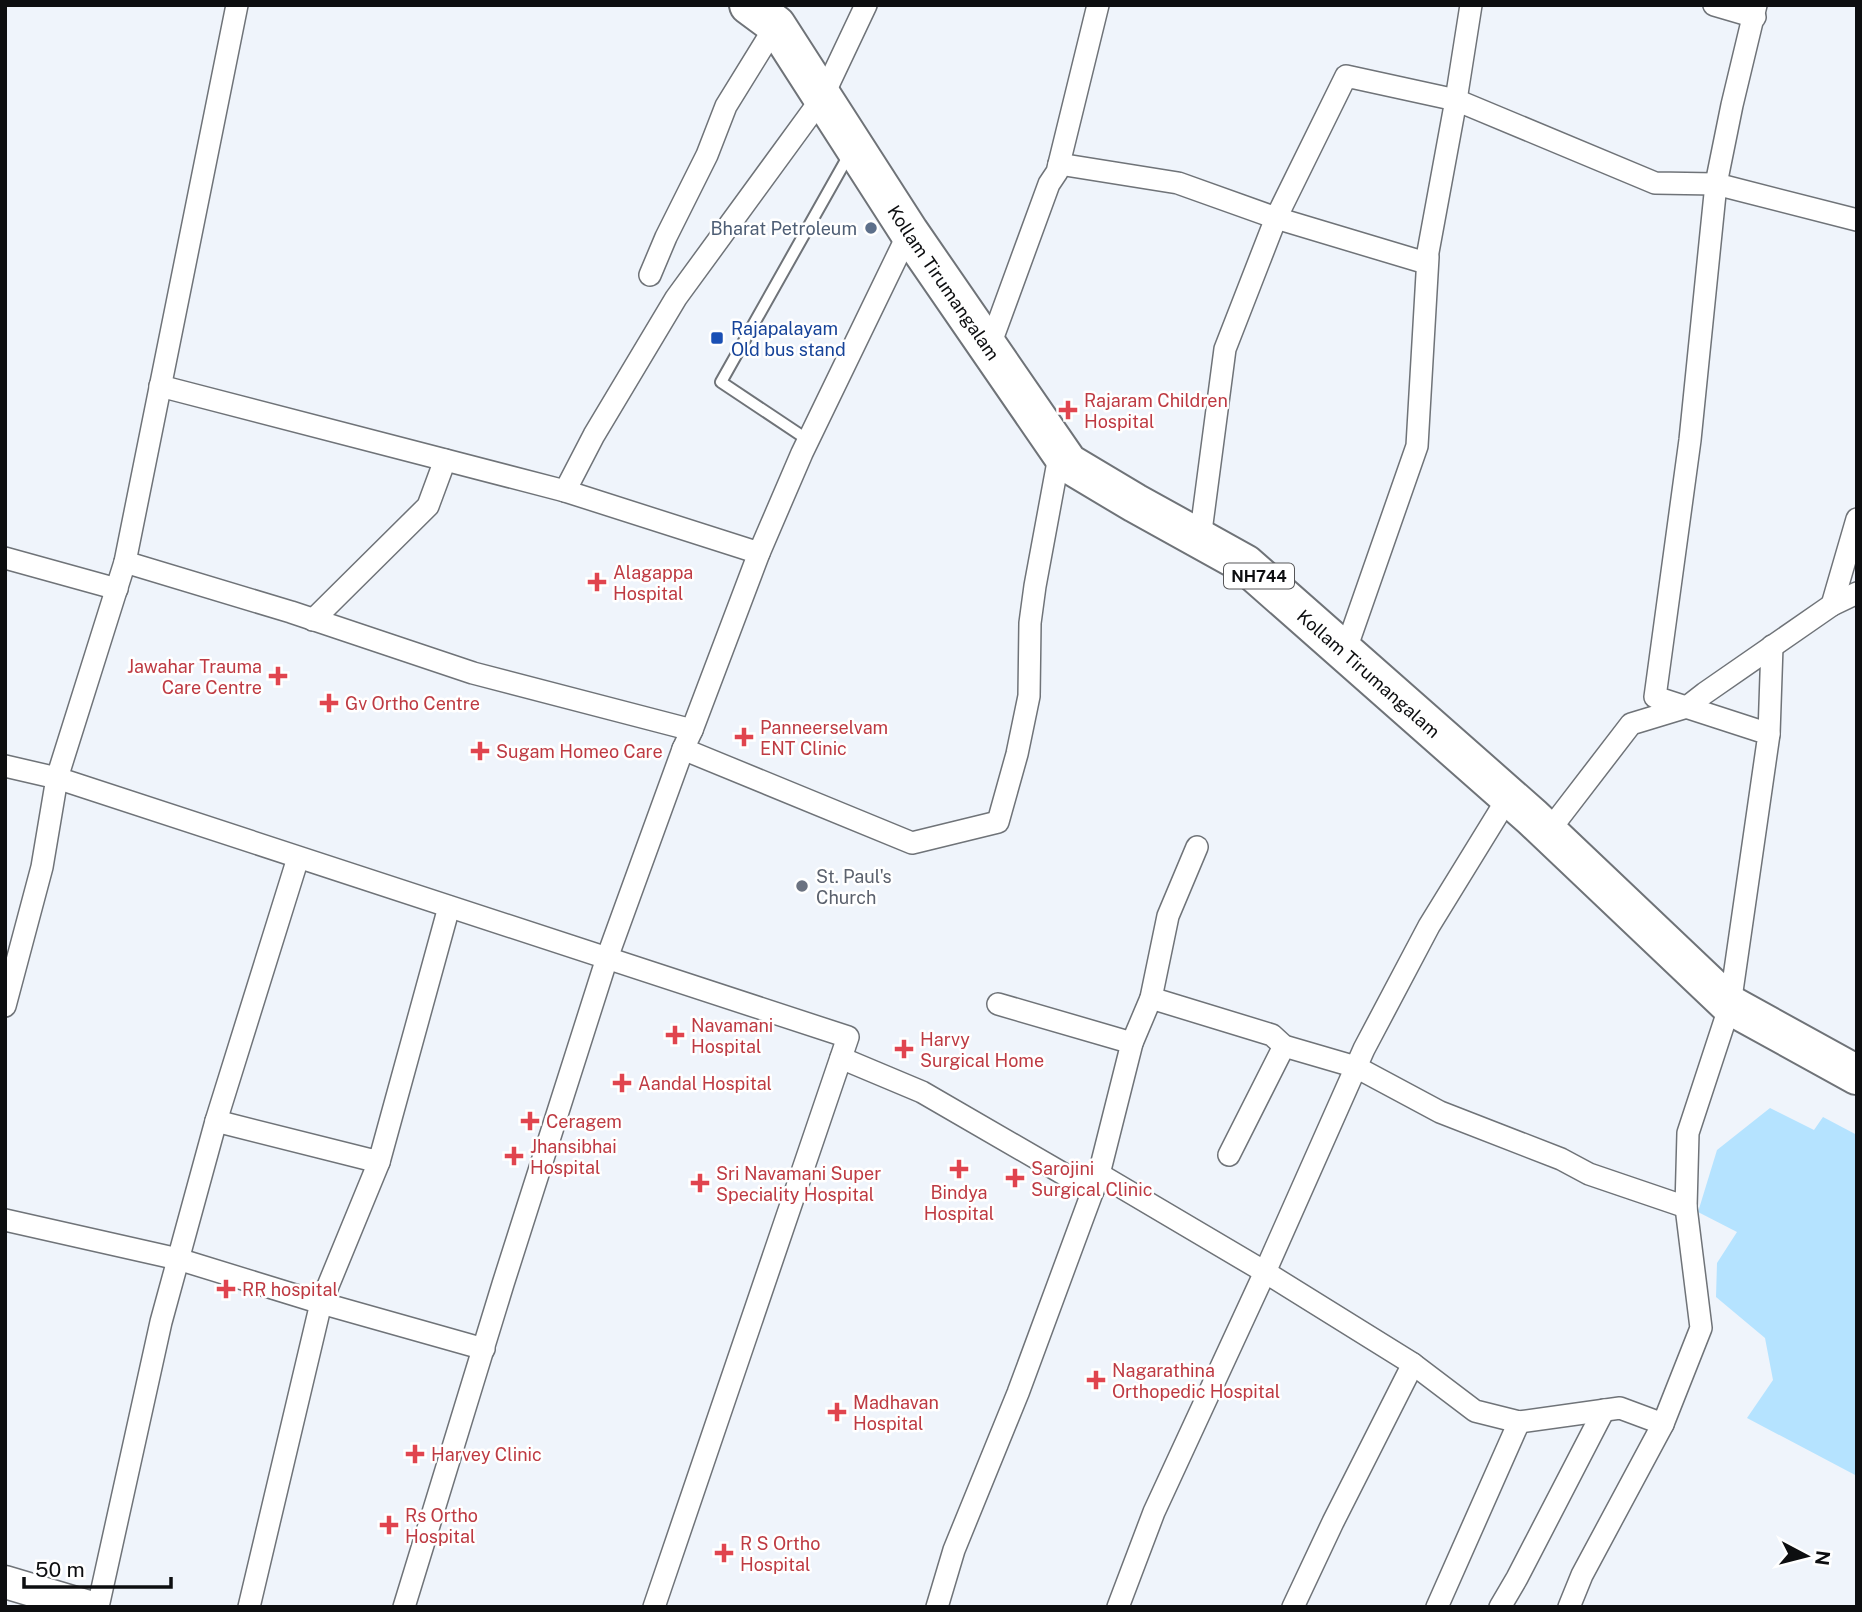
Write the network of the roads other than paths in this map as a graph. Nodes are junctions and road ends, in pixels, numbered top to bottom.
1 (237, 5) edge
2 (866, 5) edge
3 (1098, 5) edge
4 (1471, 5) edge
5 (1714, 5) edge
6 (1755, 11) edge
7 (763, 15) edge
8 (822, 98) junction
9 (1456, 100) junction
10 (853, 147) junction
11 (1059, 164) junction
12 (1716, 184) junction
13 (1276, 218) junction
14 (1857, 220) edge
15 (909, 232) junction
16 (1428, 257) junction
17 (650, 275) dead end
18 (989, 348) junction
19 (160, 386) junction
20 (808, 440) junction
21 (1060, 452) junction
22 (445, 460) junction
23 (565, 491) junction
24 (1857, 519) edge
25 (1200, 539) junction
26 (759, 553) junction
27 (5, 558) edge
28 (125, 562) junction
29 (117, 589) junction
30 (1857, 593) edge
31 (1832, 605) junction
32 (313, 620) junction
33 (1772, 646) junction
34 (1345, 652) junction
35 (1687, 707) junction
36 (1769, 734) junction
37 (687, 740) junction
38 (5, 766) edge
39 (57, 778) junction
40 (1508, 796) junction
41 (1548, 832) junction
42 (1197, 847) dead end
43 (298, 858) junction
44 (449, 907) junction
45 (607, 958) junction
46 (1151, 998) junction
47 (998, 1004) dead end
48 (1730, 1005) junction
49 (5, 1006) edge
50 (1132, 1043) junction
51 (1284, 1046) junction
52 (841, 1058) junction
53 (1356, 1067) junction
54 (1857, 1075) edge
55 (216, 1121) junction
56 (1229, 1155) dead end
57 (379, 1162) junction
58 (1096, 1182) junction
59 (1686, 1207) junction
60 (5, 1220) edge
61 (178, 1259) junction
62 (1265, 1272) junction
63 (321, 1303) junction
64 (484, 1349) junction
65 (1413, 1364) junction
66 (1604, 1409) junction
67 (1519, 1422) junction
68 (1663, 1424) junction
69 (5, 1582) edge
70 (89, 1607) edge
71 (98, 1607) edge
72 (249, 1607) edge
73 (404, 1607) edge
74 (654, 1607) edge
75 (937, 1607) edge
76 (1118, 1607) edge
77 (1293, 1607) edge
78 (1437, 1607) edge
79 (1500, 1607) edge
80 (1569, 1607) edge

1 - 19 street
2 - 8 street
3 - 11 street
4 - 9 street
5 - 6 street
6 - 12 street
7 - 8 highway, Kollam Tirumangalam / NH744
7 - 17 street
8 - 10 highway, Kollam Tirumangalam / NH744
8 - 23 street
9 - 12 street
9 - 13 street
9 - 16 street
10 - 15 highway, Kollam Tirumangalam / NH744
10 - 20 lane
11 - 13 street
11 - 18 street
12 - 14 street
12 - 35 street
13 - 16 street
13 - 25 street
15 - 18 highway, Kollam Tirumangalam / NH744
15 - 20 street
16 - 34 street
18 - 21 highway, Kollam Tirumangalam / NH744
19 - 22 street
19 - 28 street
20 - 26 street
21 - 25 highway, Kollam Tirumangalam / NH744
21 - 37 street
22 - 23 street
22 - 32 street
23 - 26 street
24 - 31 street
25 - 34 highway, Kollam Tirumangalam / NH744
26 - 37 street
27 - 29 street
28 - 29 street
28 - 32 street
29 - 39 street
30 - 31 street
31 - 33 street
32 - 37 street
33 - 35 street
33 - 36 street
34 - 40 highway, Kollam Tirumangalam / NH744
35 - 36 street
35 - 41 street
36 - 48 street
37 - 45 street
38 - 39 street
39 - 43 street
39 - 49 street
40 - 41 highway, Kollam Tirumangalam / NH744
40 - 53 street
41 - 48 highway, Kollam Tirumangalam / NH744
42 - 46 street
43 - 44 street
43 - 55 street
44 - 45 street
44 - 57 street
45 - 52 street
45 - 64 street
46 - 50 street
46 - 51 street
47 - 50 street
48 - 54 highway, Kollam Tirumangalam / NH744
48 - 59 street
50 - 58 street
51 - 53 street
51 - 56 street
52 - 58 street
52 - 74 street
53 - 59 street
53 - 62 street
55 - 57 street
55 - 61 street
57 - 63 street
58 - 62 street
58 - 75 street
59 - 68 street
60 - 61 street
61 - 63 street
61 - 71 street
62 - 65 street
62 - 76 street
63 - 64 street
63 - 72 street
64 - 73 street
65 - 67 street
65 - 77 street
66 - 67 street
66 - 68 street
66 - 79 street
67 - 78 street
68 - 80 street
69 - 70 main road

